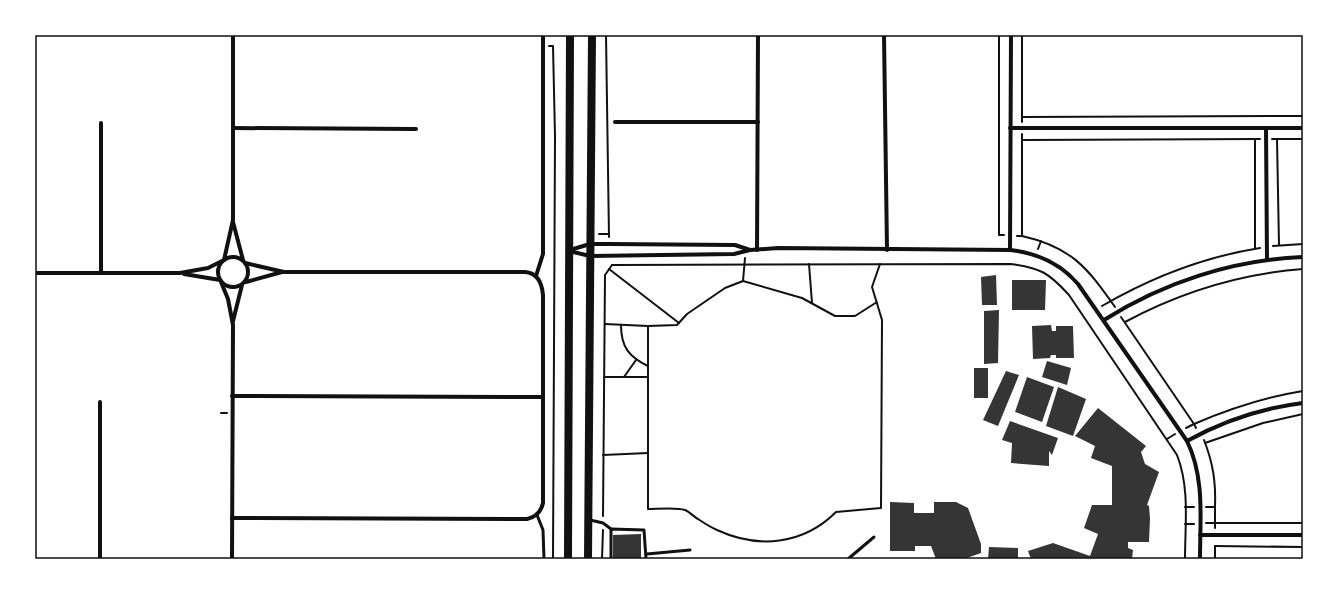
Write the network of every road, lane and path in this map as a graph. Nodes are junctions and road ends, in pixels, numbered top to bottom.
1 (233, 35) edge
2 (543, 35) edge
3 (565, 35) edge
4 (570, 35) edge
5 (592, 35) edge
6 (606, 35) edge
7 (758, 35) edge
8 (884, 35) edge
9 (1011, 35) edge
10 (1022, 35) edge
11 (543, 46) junction
12 (570, 52) junction
13 (1303, 116) edge
14 (1022, 117) junction
15 (615, 122) dead end
16 (758, 122) junction
17 (101, 123) dead end
18 (233, 128) junction
19 (1010, 128) junction
20 (1022, 128) junction
21 (1266, 128) junction
22 (1303, 128) edge
23 (416, 129) dead end
24 (1277, 139) junction
25 (1303, 139) edge
26 (1255, 140) junction
27 (1266, 140) junction
28 (233, 220) junction
29 (1022, 236) dead end
30 (590, 244) junction
31 (609, 244) junction
32 (1279, 246) dead end
33 (1255, 249) dead end
34 (568, 250) junction
35 (750, 250) junction
36 (757, 250) junction
37 (887, 250) junction
38 (1010, 250) junction
39 (590, 256) junction
40 (609, 256) junction
41 (1303, 257) edge
42 (745, 258) dead end
43 (223, 260) junction
44 (1267, 260) junction
45 (244, 262) junction
46 (745, 264) junction
47 (810, 264) junction
48 (880, 264) junction
49 (612, 265) junction
50 (609, 269) junction
51 (1303, 269) edge
52 (284, 272) junction
53 (35, 273) edge
54 (101, 273) junction
55 (180, 273) junction
56 (536, 276) junction
57 (220, 281) junction
58 (743, 281) junction
59 (243, 284) junction
60 (876, 302) junction
61 (812, 303) junction
62 (1117, 311) junction
63 (1104, 320) junction
64 (679, 322) junction
65 (1125, 322) junction
66 (605, 324) junction
67 (232, 325) junction
68 (621, 325) junction
69 (648, 326) junction
70 (636, 360) junction
71 (648, 366) junction
72 (604, 377) junction
73 (624, 377) junction
74 (648, 377) junction
75 (1303, 391) edge
76 (232, 396) junction
77 (543, 397) junction
78 (100, 402) dead end
79 (1303, 403) edge
80 (1303, 414) edge
81 (1194, 424) junction
82 (1181, 431) junction
83 (1201, 433) junction
84 (1167, 439) junction
85 (1187, 441) junction
86 (1205, 443) junction
87 (648, 453) junction
88 (603, 455) junction
89 (1185, 507) junction
90 (1200, 507) junction
91 (1215, 507) junction
92 (537, 515) junction
93 (232, 518) junction
94 (588, 520) junction
95 (603, 523) junction
96 (1215, 523) junction
97 (1303, 523) edge
98 (1185, 524) junction
99 (1200, 524) junction
100 (611, 529) junction
101 (1200, 535) junction
102 (1215, 535) junction
103 (1303, 535) edge
104 (874, 536) dead end
105 (1215, 546) junction
106 (1303, 547) edge
107 (690, 550) dead end
108 (647, 554) junction
109 (100, 559) edge
110 (232, 559) edge
111 (544, 559) edge
112 (553, 559) edge
113 (568, 559) edge
114 (588, 559) edge
115 (602, 559) edge
116 (611, 559) edge
117 (646, 559) edge
118 (848, 559) edge
119 (1185, 559) edge
120 (1200, 559) edge
121 (1215, 559) edge

1 - 18 street
2 - 11 street
3 - 12 main road
4 - 12 main road
5 - 30 main road
6 - 31 path
7 - 16 street
8 - 37 street
9 - 19 street
10 - 14 path
11 - 56 street
11 - 112 path
12 - 34 main road
13 - 14 path
14 - 20 path
15 - 16 street
16 - 36 street
17 - 54 street
18 - 23 street
18 - 28 street
19 - 20 street
19 - 38 street
20 - 21 street
20 - 26 path
21 - 22 street
21 - 27 street
24 - 25 path
24 - 27 path
24 - 32 path
26 - 27 path
26 - 33 path
27 - 44 street
28 - 43 street
28 - 45 street
29 - 62 path
30 - 31 street
30 - 34 street
30 - 39 main road
31 - 35 street
34 - 39 street
34 - 113 main road
35 - 36 street
35 - 40 street
36 - 37 street
37 - 38 street
38 - 63 street
39 - 40 street
39 - 94 main road
40 - 49 path
41 - 44 street
42 - 46 path
43 - 45 street
43 - 55 street
43 - 57 street
44 - 62 street
45 - 52 street
45 - 59 street
46 - 47 path
46 - 49 path
46 - 58 path
47 - 48 path
47 - 61 path
48 - 60 path
48 - 84 path
49 - 50 path
50 - 64 path
50 - 66 path
51 - 65 path
52 - 56 street
52 - 59 street
53 - 54 street
54 - 55 street
55 - 57 street
56 - 77 street
57 - 59 street
57 - 67 street
58 - 61 path
58 - 64 path
59 - 67 street
60 - 61 path
60 - 87 path
62 - 63 street
62 - 65 path
63 - 82 street
64 - 69 path
65 - 81 path
66 - 68 path
66 - 72 path
67 - 76 street
68 - 69 path
68 - 70 path
69 - 71 path
70 - 71 path
70 - 73 path
71 - 74 path
72 - 73 path
72 - 88 path
73 - 74 path
74 - 87 path
75 - 81 path
76 - 77 street
76 - 93 street
77 - 92 street
78 - 109 street
79 - 83 street
80 - 86 path
81 - 82 path
81 - 83 path
82 - 84 path
82 - 85 street
83 - 85 street
83 - 86 path
84 - 89 path
85 - 90 street
86 - 91 path
87 - 88 path
88 - 95 path
89 - 90 path
89 - 98 path
90 - 91 path
90 - 99 street
91 - 96 path
92 - 93 street
92 - 111 lane
93 - 110 street
94 - 95 lane
94 - 114 main road
95 - 100 lane
95 - 115 path
96 - 97 path
96 - 99 path
96 - 102 path
98 - 99 path
98 - 119 path
99 - 101 street
100 - 108 lane
100 - 116 lane
101 - 102 street
101 - 120 street
102 - 103 street
102 - 105 path
104 - 118 lane
105 - 106 path
105 - 121 path
107 - 108 lane
108 - 117 lane

